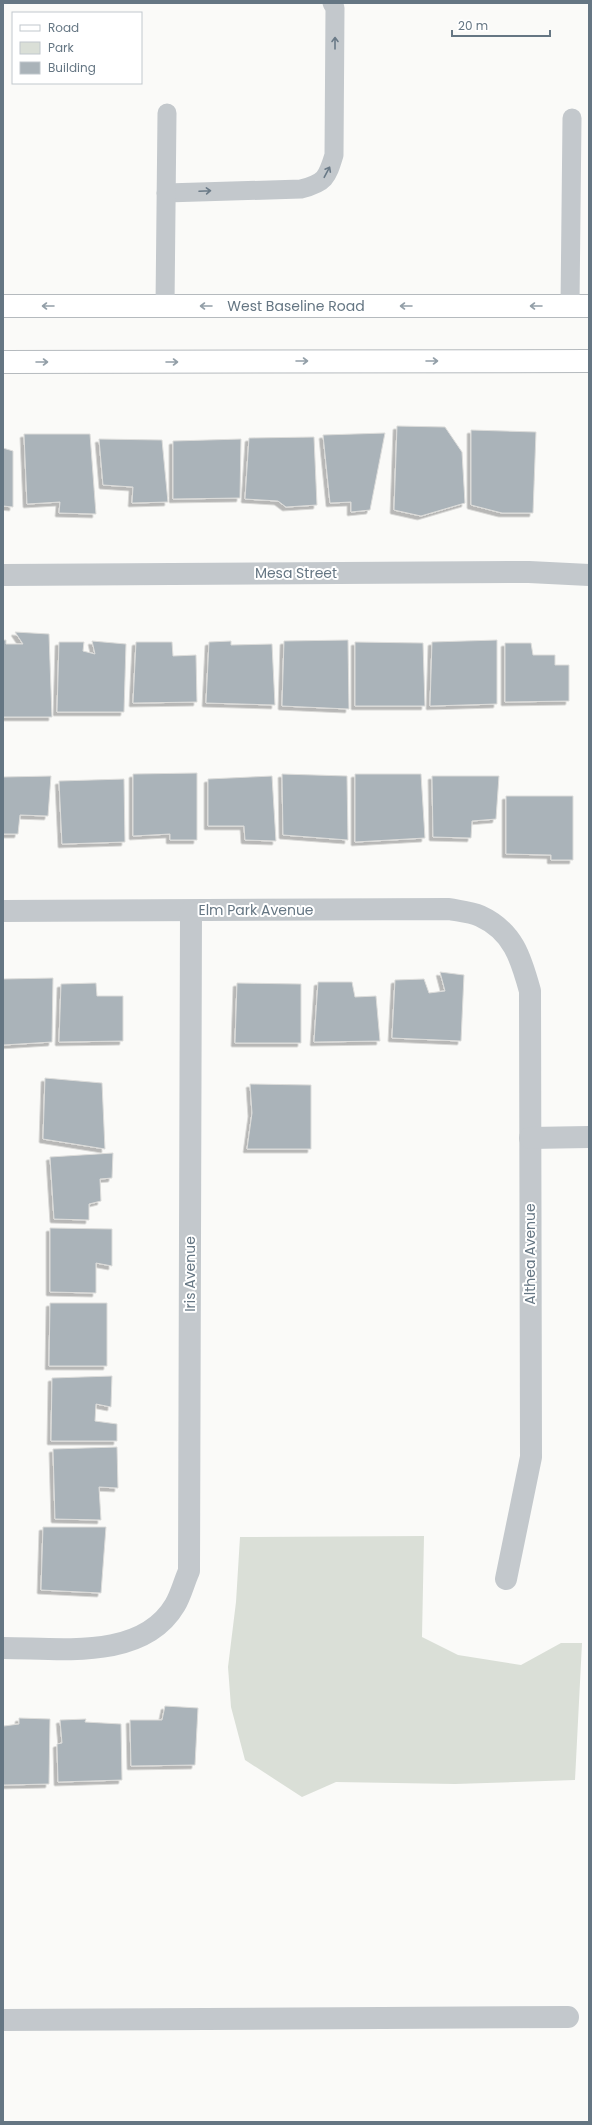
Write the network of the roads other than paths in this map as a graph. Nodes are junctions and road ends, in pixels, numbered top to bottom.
1 (332, 3) edge
2 (167, 113) dead end
3 (572, 118) dead end
4 (166, 193) junction
5 (3, 306) edge
6 (165, 306) junction
7 (579, 306) edge
8 (589, 361) edge
9 (3, 362) edge
10 (3, 575) edge
11 (589, 575) edge
12 (3, 911) edge
13 (191, 911) junction
14 (504, 932) joint
15 (589, 1137) edge
16 (530, 1138) junction
17 (506, 1579) dead end
18 (3, 1648) edge
19 (568, 2017) dead end
20 (3, 2020) edge

4 -> 1 lane
2 - 4 lane
3 - 7 lane
4 - 6 lane
6 -> 5 main road, West Baseline Road
7 -> 6 main road, West Baseline Road
9 -> 8 main road
10 - 11 street, Mesa Street
12 - 13 street, Elm Park Avenue
13 - 14 street, Elm Park Avenue
13 - 18 street, Iris Avenue
14 - 16 street, Althea Avenue
15 - 16 street
16 - 17 street, Althea Avenue
19 - 20 street

